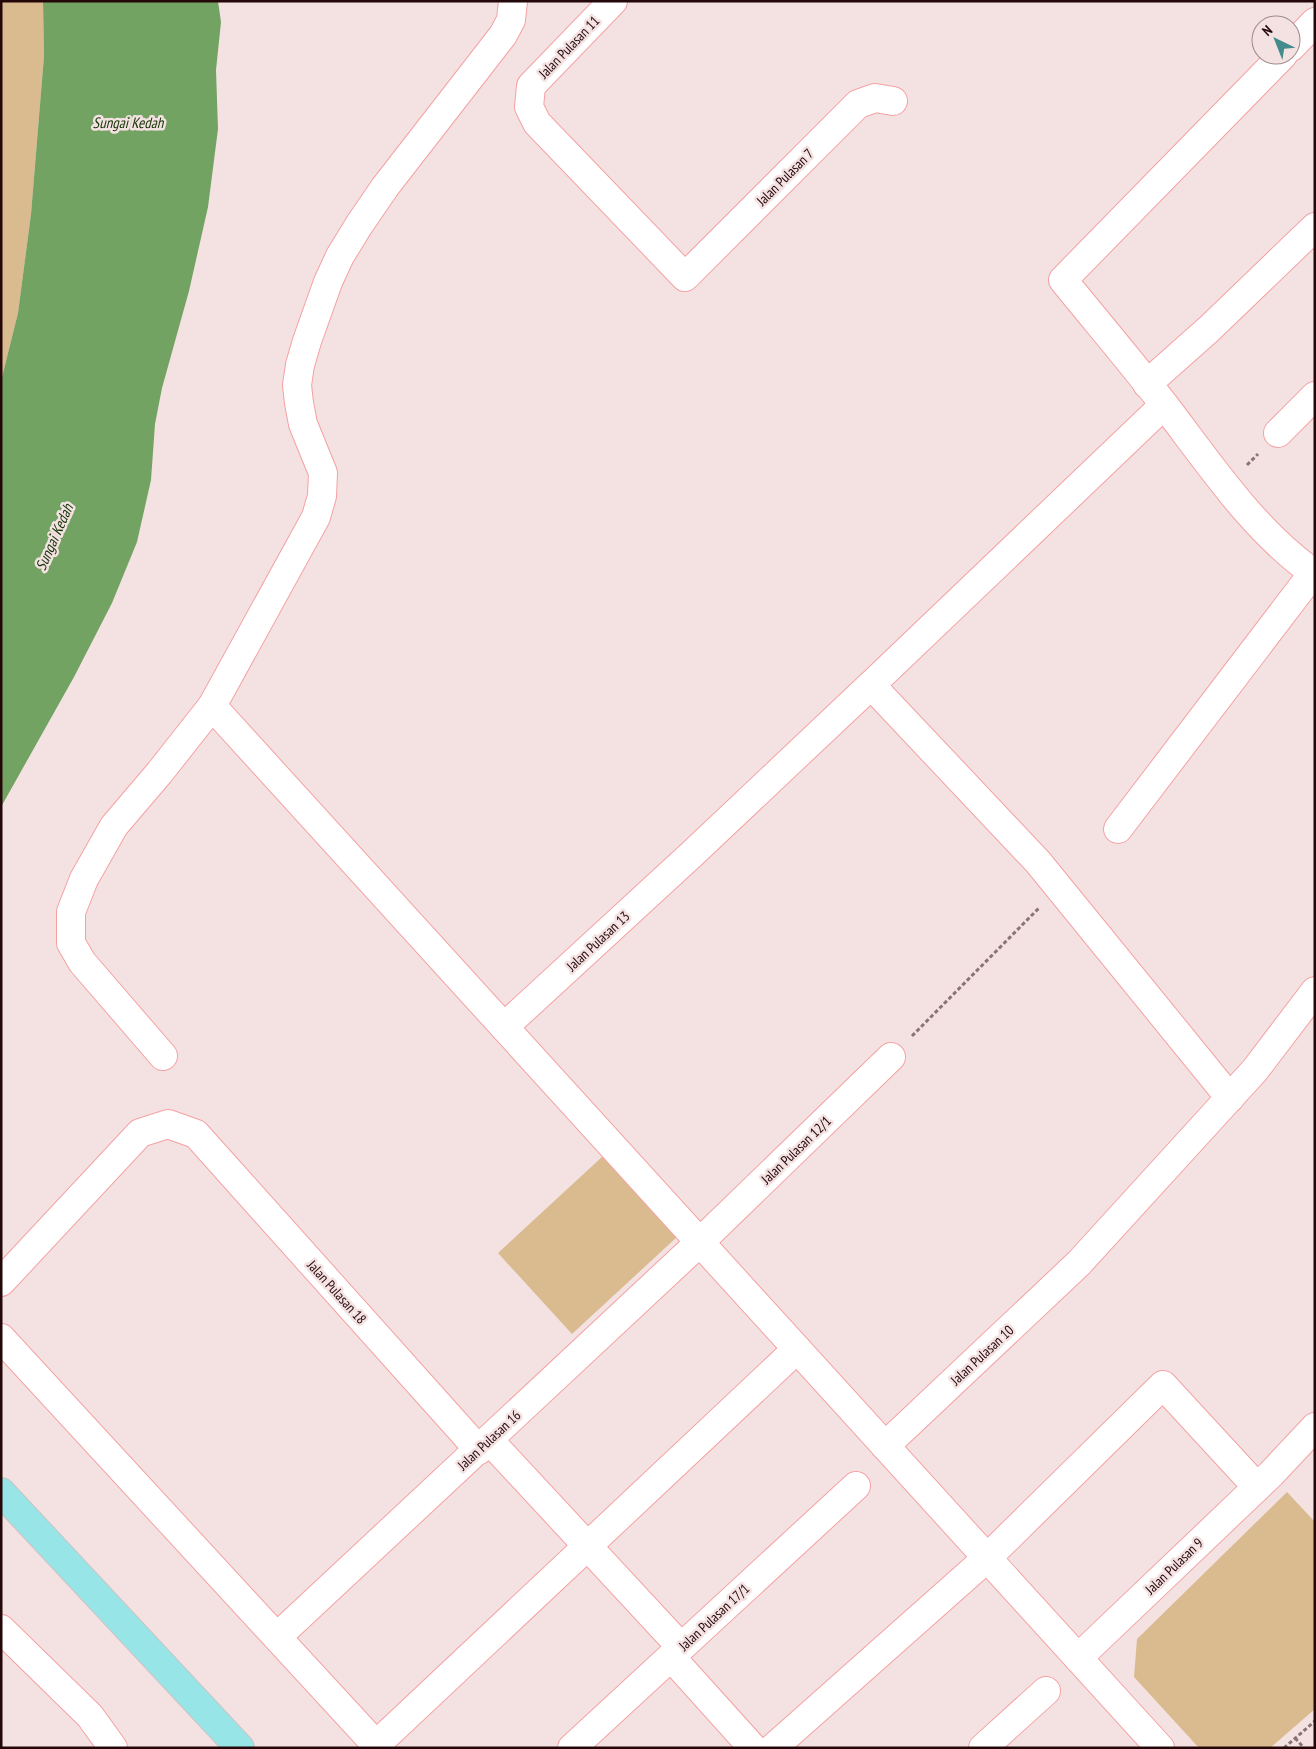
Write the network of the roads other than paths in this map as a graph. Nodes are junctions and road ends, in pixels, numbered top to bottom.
1 (513, 1) edge
2 (612, 1) edge
3 (1315, 22) edge
4 (1301, 37) edge
5 (1273, 65) edge
6 (893, 101) dead end
7 (1315, 227) edge
8 (685, 277) joint
9 (1156, 394) junction
10 (1315, 396) edge
11 (1278, 434) dead end
12 (1314, 574) edge
13 (871, 685) junction
14 (212, 706) junction
15 (1118, 829) dead end
16 (1315, 991) edge
17 (504, 1027) junction
18 (163, 1056) dead end
19 (891, 1057) road end
20 (1230, 1098) junction
21 (700, 1242) junction
22 (1, 1282) edge
23 (1, 1338) edge
24 (797, 1349) junction
25 (1315, 1427) edge
26 (484, 1445) junction
27 (885, 1446) junction
28 (1264, 1481) junction
29 (856, 1486) dead end
30 (1, 1492) edge
31 (588, 1547) junction
32 (987, 1558) junction
33 (1, 1629) edge
34 (277, 1637) junction
35 (676, 1652) junction
36 (1078, 1658) junction
37 (1046, 1691) dead end
38 (378, 1746) edge
39 (113, 1748) edge
40 (240, 1748) edge
41 (572, 1748) edge
42 (753, 1748) edge
43 (773, 1748) edge
44 (983, 1748) edge
45 (1160, 1748) edge

1 - 14 street
2 - 8 street, Jalan Pulasan 11
3 - 4 street
5 - 9 street
6 - 8 street, Jalan Pulasan 7
7 - 9 street, Jalan Pulasan 13
9 - 12 street
9 - 13 street, Jalan Pulasan 13
10 - 11 street
12 - 15 street
13 - 17 street, Jalan Pulasan 13
13 - 20 street
14 - 17 street
14 - 18 street
16 - 20 street, Jalan Pulasan 10
17 - 21 street
19 - 21 street, Jalan Pulasan 12/1
20 - 27 street, Jalan Pulasan 10
21 - 24 street
21 - 26 street, Jalan Pulasan 16
22 - 26 street, Jalan Pulasan 18
23 - 34 street
24 - 27 street
24 - 31 street
25 - 28 street, Jalan Pulasan 9
26 - 31 street, Jalan Pulasan 18
26 - 34 street, Jalan Pulasan 16
27 - 32 street
28 - 32 street
28 - 36 street, Jalan Pulasan 9
29 - 35 street, Jalan Pulasan 17/1
30 - 40 main road
31 - 35 street, Jalan Pulasan 18
31 - 38 street
32 - 36 street
32 - 43 street
33 - 39 street
34 - 38 street
35 - 41 street, Jalan Pulasan 17/1
35 - 42 street, Jalan Pulasan 18
36 - 45 street
37 - 44 street

